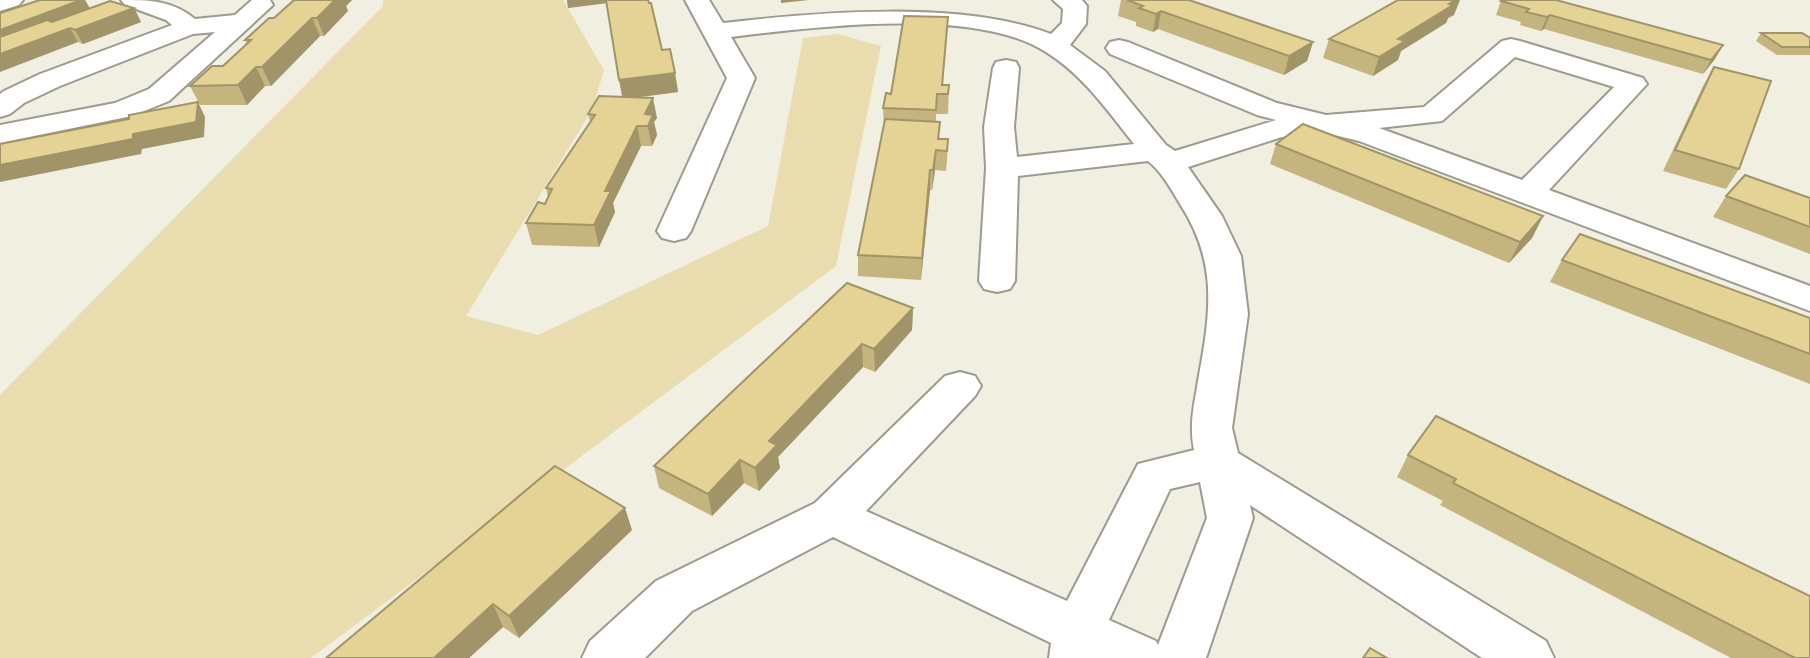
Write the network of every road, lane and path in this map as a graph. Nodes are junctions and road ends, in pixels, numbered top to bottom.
1 (11, 0) edge
2 (132, 0) edge
3 (697, 0) edge
4 (1065, 0) edge
5 (0, 4) edge
6 (983, 10) edge
7 (189, 27) junction
8 (714, 32) junction
9 (1055, 46) junction
10 (1119, 48) dead end
11 (1006, 68) dead end
12 (0, 108) edge
13 (1323, 122) junction
14 (0, 134) edge
15 (1162, 157) junction
16 (1002, 168) junction
17 (1528, 193) junction
18 (674, 231) dead end
19 (997, 281) dead end
20 (1810, 299) edge
21 (960, 386) dead end
22 (1217, 461) junction
23 (832, 516) junction
24 (1077, 644) edge
25 (609, 658) edge
26 (1137, 658) edge
27 (1180, 658) edge
28 (1527, 658) edge

1 - 5 street
2 - 7 street
3 - 8 street
4 - 9 street
6 - 8 street
6 - 9 street
7 - 12 street
7 - 14 street
8 - 18 street
9 - 15 street
10 - 13 street
11 - 16 street
13 - 15 street
13 - 17 street
13 - 17 street
15 - 16 street
15 - 22 street
16 - 19 street
17 - 20 street
21 - 23 street
22 - 24 street
22 - 27 street
22 - 28 street
23 - 24 street
23 - 25 street
24 - 26 street

